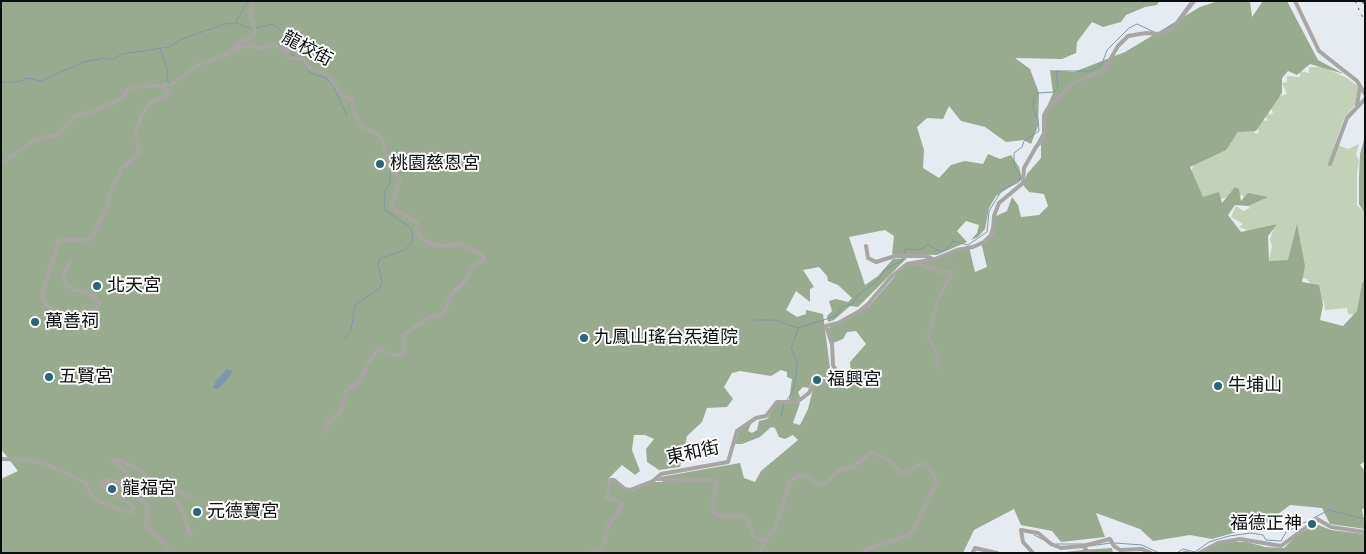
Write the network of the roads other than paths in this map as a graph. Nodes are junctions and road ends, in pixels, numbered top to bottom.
1 (253, 1) edge
2 (1194, 1) edge
3 (1295, 1) edge
4 (225, 56) junction
5 (161, 86) junction
6 (1360, 86) junction
7 (1365, 94) edge
8 (1365, 99) edge
9 (1357, 105) junction
10 (1, 164) edge
11 (1330, 164) dead end
12 (866, 246) dead end
13 (934, 259) junction
14 (70, 262) dead end
15 (910, 262) junction
16 (938, 369) dead end
17 (326, 432) dead end
18 (1, 459) edge
19 (657, 478) junction
20 (149, 479) junction
21 (101, 482) junction
22 (191, 498) dead end
23 (1365, 532) edge
24 (191, 536) dead end
25 (767, 538) junction
26 (1086, 545) junction
27 (973, 552) edge
28 (168, 553) edge
29 (589, 553) edge
30 (760, 553) edge
31 (862, 553) edge
32 (997, 553) edge
33 (1033, 553) edge
34 (1089, 553) edge
35 (1151, 553) edge
36 (1184, 553) edge
37 (1188, 553) edge
38 (1199, 553) edge

1 - 4 street
2 - 13 street
3 - 6 street
4 - 5 street, 龍校街
4 - 17 street, 龍校街
5 - 10 street, 龍校街
5 - 14 street
6 - 7 street
6 - 9 street
8 - 9 street
9 - 11 street
12 - 13 street
13 - 15 street
15 - 16 street
15 - 19 street, 東和街
18 - 21 street
19 - 25 street, 東和街
19 - 29 street
20 - 21 street
20 - 22 street
20 - 24 street
21 - 28 street
23 - 38 street
25 - 30 street
25 - 31 street
26 - 33 street
26 - 34 street
26 - 35 street
27 - 32 street
36 - 37 street

